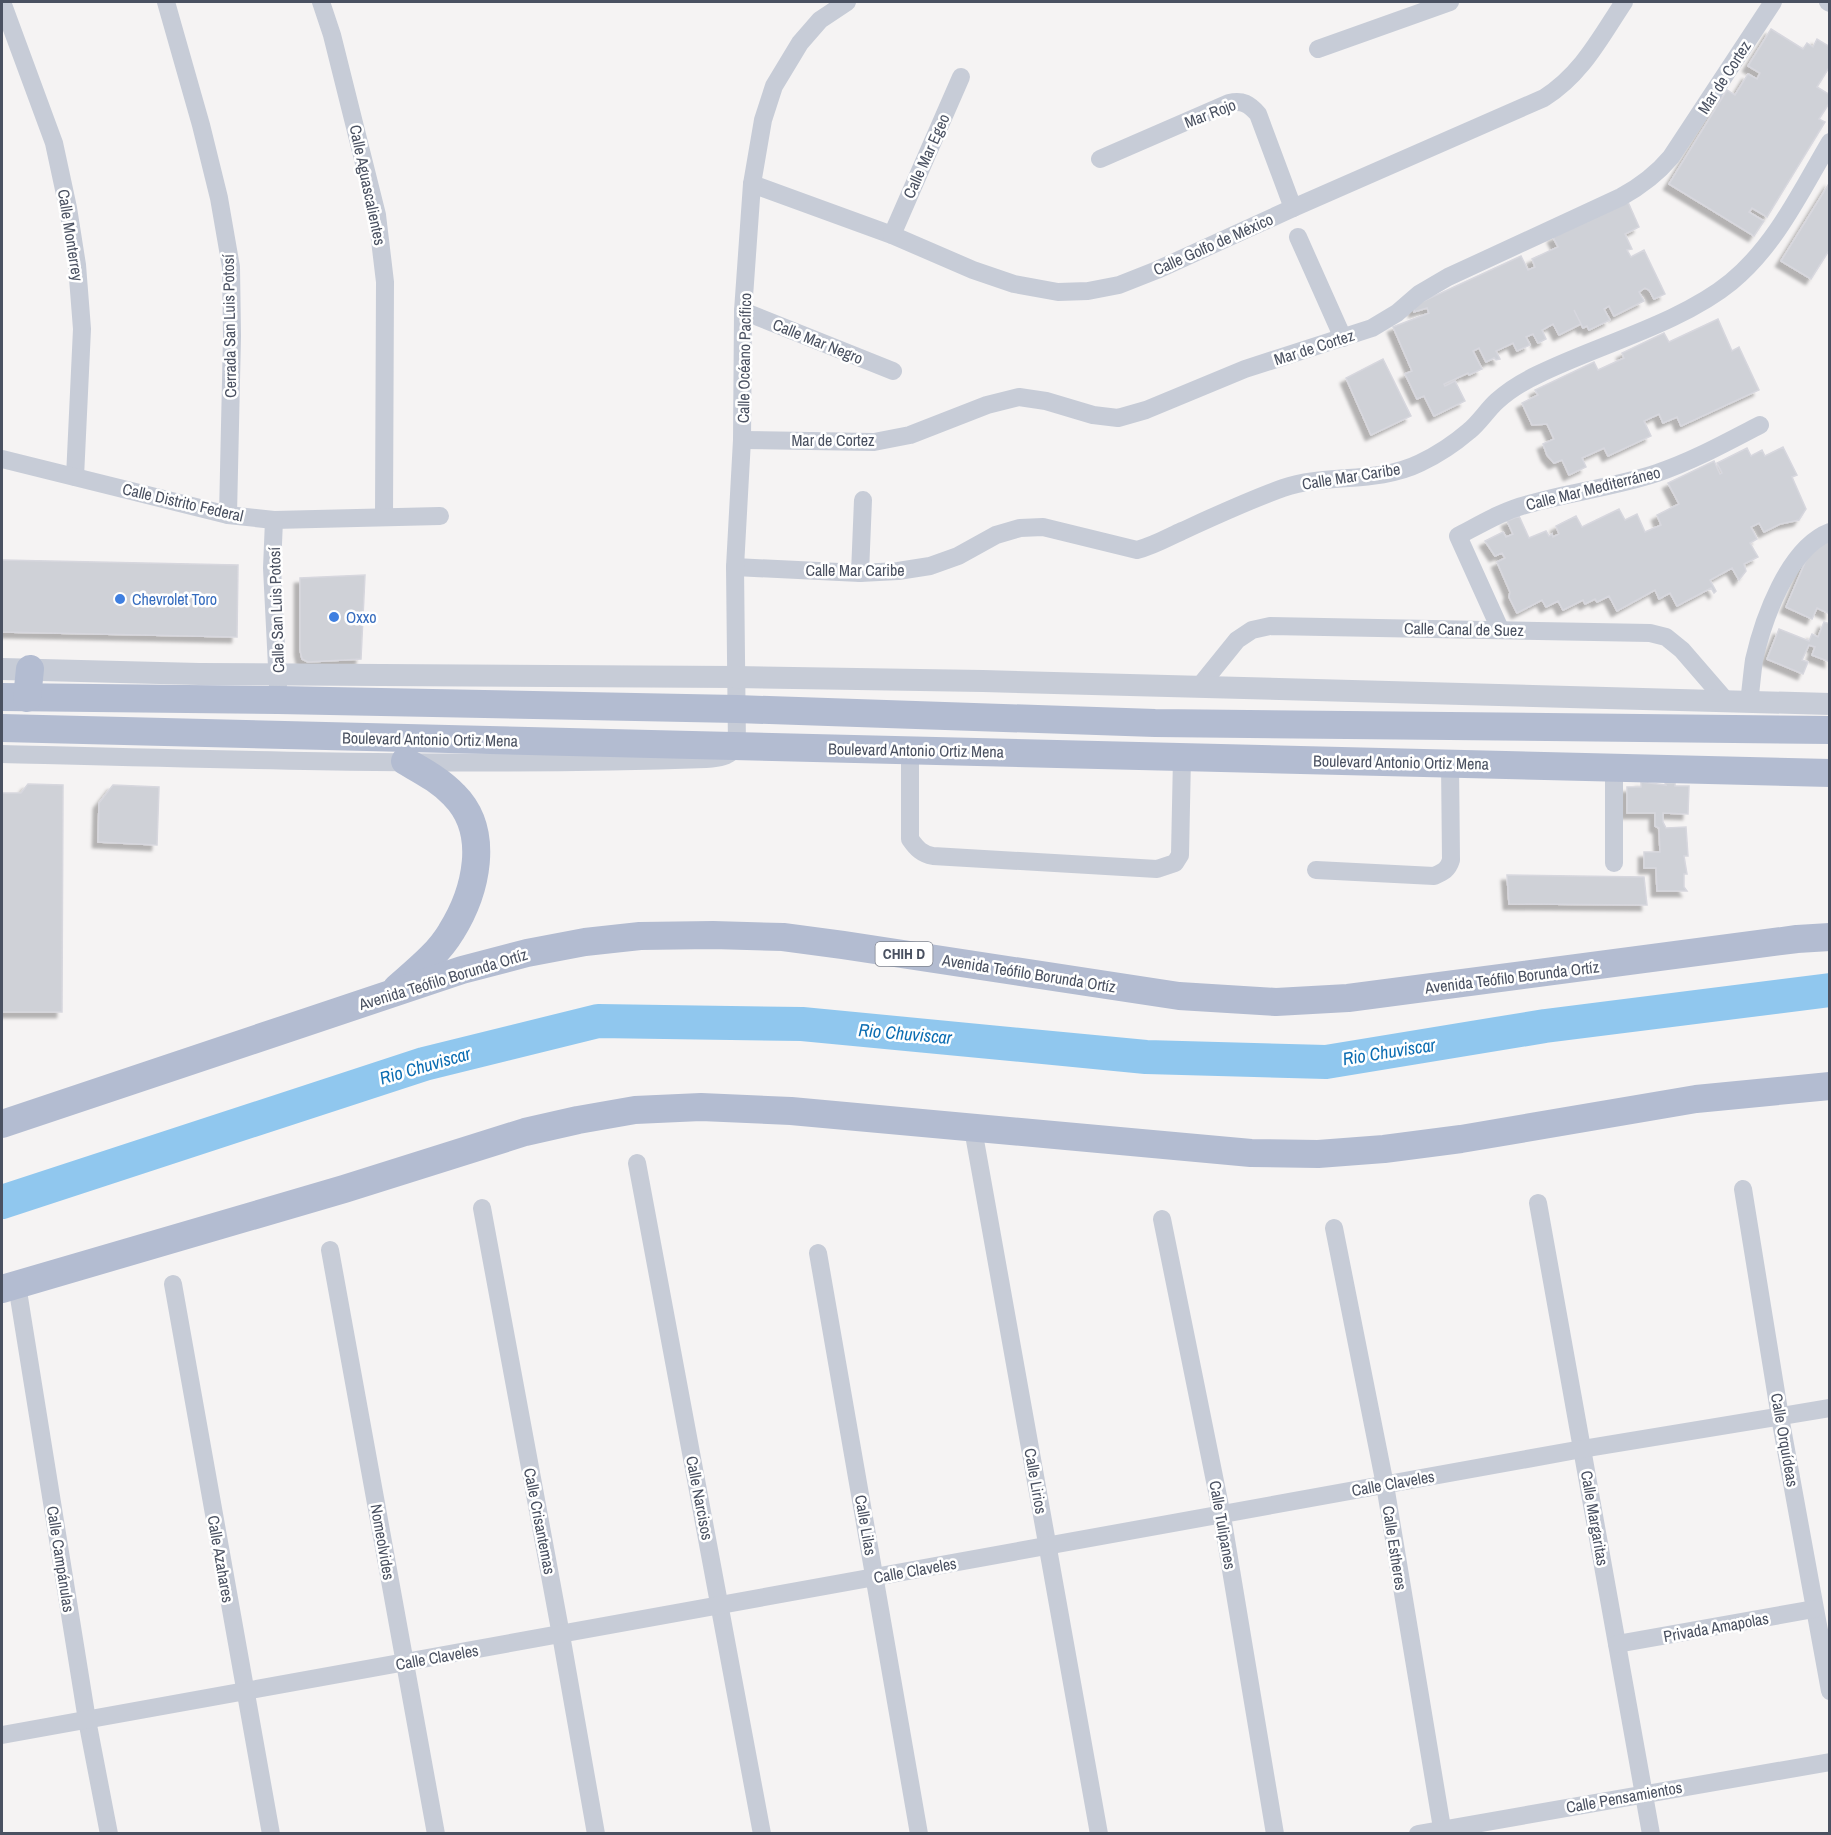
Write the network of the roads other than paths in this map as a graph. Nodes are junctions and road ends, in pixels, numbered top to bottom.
1 (2, 2) edge
2 (166, 2) edge
3 (321, 2) edge
4 (847, 2) edge
5 (1450, 2) edge
6 (1624, 2) edge
7 (1773, 2) edge
8 (1318, 49) dead end
9 (961, 77) dead end
10 (1830, 142) edge
11 (1100, 159) dead end
12 (752, 184) junction
13 (1293, 208) junction
14 (892, 235) junction
15 (1298, 237) dead end
16 (743, 311) junction
17 (1343, 338) junction
18 (893, 371) dead end
19 (1760, 424) dead end
20 (742, 440) junction
21 (2, 459) edge
22 (75, 477) junction
23 (863, 500) dead end
24 (228, 515) junction
25 (440, 516) dead end
26 (384, 517) junction
27 (274, 520) junction
28 (1830, 531) edge
29 (735, 567) junction
30 (860, 573) junction
31 (1500, 629) junction
32 (2, 669) edge
33 (30, 669) junction
34 (736, 676) junction
35 (199, 686) junction
36 (278, 687) junction
37 (1199, 687) junction
38 (14, 697) edge
39 (1738, 702) junction
40 (1830, 704) edge
41 (737, 709) junction
42 (2, 728) edge
43 (1830, 730) edge
44 (737, 747) junction
45 (910, 749) junction
46 (2, 754) edge
47 (1182, 757) junction
48 (405, 761) junction
49 (1450, 763) junction
50 (1614, 767) junction
51 (1830, 773) edge
52 (1614, 864) dead end
53 (1316, 870) dead end
54 (1830, 937) edge
55 (391, 994) junction
56 (1830, 1086) edge
57 (2, 1124) edge
58 (973, 1129) junction
59 (637, 1163) dead end
60 (1743, 1189) dead end
61 (1538, 1203) dead end
62 (482, 1208) dead end
63 (1161, 1219) dead end
64 (1334, 1228) dead end
65 (330, 1250) dead end
66 (818, 1253) dead end
67 (173, 1284) dead end
68 (9, 1287) edge
69 (1830, 1408) edge
70 (1780, 1417) junction
71 (1582, 1449) junction
72 (1385, 1485) junction
73 (1222, 1516) junction
74 (1048, 1546) junction
75 (876, 1578) junction
76 (1821, 1588) edge
77 (720, 1606) junction
78 (1814, 1610) junction
79 (561, 1635) junction
80 (1617, 1644) junction
81 (405, 1662) junction
82 (244, 1691) junction
83 (1830, 1691) edge
84 (87, 1720) junction
85 (2, 1735) edge
86 (1830, 1762) edge
87 (1644, 1793) junction
88 (1443, 1831) edge
89 (109, 1833) edge
90 (271, 1833) edge
91 (436, 1833) edge
92 (596, 1833) edge
93 (762, 1833) edge
94 (919, 1833) edge
95 (1099, 1833) edge
96 (1275, 1833) edge
97 (1418, 1833) edge
98 (1652, 1833) edge

1 - 22 street, Calle Monterrey
2 - 24 street, Cerrada San Luis Potosí
3 - 26 street, Calle Aguascalientes
4 - 12 street, Calle Océano Pacífico
5 - 8 street
6 - 13 street, Calle Golfo de México
7 - 17 street, Mar de Cortez
9 - 14 street, Calle Mar Egeo
10 - 30 street, Calle Mar Caribe
11 - 13 street, Mar Rojo
12 - 14 street, Calle Golfo de México
12 - 16 street, Calle Océano Pacífico
13 - 14 street, Calle Golfo de México
15 - 17 street
16 - 18 street, Calle Mar Negro
16 - 20 street, Calle Océano Pacífico
17 - 20 street, Mar de Cortez
19 - 31 street, Calle Mar Mediterráneo
20 - 29 street, Calle Océano Pacífico
21 - 22 street, Calle Distrito Federal
22 - 24 street, Calle Distrito Federal
23 - 30 street
24 - 27 street, Calle Distrito Federal
25 - 26 street, Calle Distrito Federal
26 - 27 street, Calle Distrito Federal
27 - 36 street, Calle San Luis Potosí
28 - 39 street
29 - 30 street, Calle Mar Caribe
29 - 34 street, Calle Océano Pacífico
31 - 37 street, Calle Canal de Suez
31 - 39 street, Calle Canal de Suez
32 - 33 street, Boulevard Antonio Ortiz Mena
33 - 35 street, Boulevard Antonio Ortiz Mena
33 - 38 main road
34 - 36 street, Boulevard Antonio Ortiz Mena
34 - 37 street, Boulevard Antonio Ortiz Mena
34 - 41 street, Calle Océano Pacífico
35 - 36 main road, Boulevard Antonio Ortiz Mena
35 - 38 main road, Boulevard Antonio Ortiz Mena
36 - 41 main road, Boulevard Antonio Ortiz Mena
37 - 39 street, Boulevard Antonio Ortiz Mena
39 - 40 street, Boulevard Antonio Ortiz Mena
41 - 43 main road, Boulevard Antonio Ortiz Mena
41 - 44 street, Calle Océano Pacífico
42 - 44 main road, Boulevard Antonio Ortiz Mena
44 - 45 main road, Boulevard Antonio Ortiz Mena
44 - 48 street
45 - 47 main road, Boulevard Antonio Ortiz Mena
45 - 47 street
46 - 48 street
47 - 49 main road, Boulevard Antonio Ortiz Mena
48 - 55 main road
49 - 50 main road, Boulevard Antonio Ortiz Mena
49 - 53 street
50 - 51 main road, Boulevard Antonio Ortiz Mena
50 - 52 street
54 - 55 main road, Avenida Teófilo Borunda Ortíz / CHIH D
55 - 57 main road, Avenida Teófilo Borunda Ortíz / CHIH D
56 - 58 main road
58 - 68 main road
58 - 74 street, Calle Lirios
59 - 77 street, Calle Narcisos
60 - 70 street, Calle Orquídeas
61 - 71 street, Calle Margaritas
62 - 79 street, Calle Crisantemas
63 - 73 street, Calle Tulipanes
64 - 72 street, Calle Estheres
65 - 81 street, Nomeolvides
66 - 75 street, Calle Lilas
67 - 82 street, Calle Azahares
68 - 84 street, Calle Campánulas
69 - 70 street, Calle Claveles
70 - 71 street, Calle Claveles
70 - 76 street, Calle Orquídeas
71 - 72 street, Calle Claveles
71 - 80 street, Calle Margaritas
72 - 73 street, Calle Claveles
72 - 88 street, Calle Estheres
73 - 74 street, Calle Claveles
73 - 96 street, Calle Tulipanes
74 - 75 street, Calle Claveles
74 - 95 street, Calle Lirios
75 - 77 street, Calle Claveles
75 - 94 street, Calle Lilas
76 - 78 street, Calle Orquídeas
77 - 79 street, Calle Claveles
77 - 93 street, Calle Narcisos
78 - 80 street, Privada Amapolas
78 - 83 street, Calle Orquídeas
79 - 81 street, Calle Claveles
79 - 92 street, Calle Crisantemas
80 - 87 street, Calle Margaritas
81 - 82 street, Calle Claveles
81 - 91 street, Nomeolvides
82 - 84 street, Calle Claveles
82 - 90 street, Calle Azahares
84 - 85 street, Calle Claveles
84 - 89 street, Calle Campánulas
86 - 87 street, Calle Pensamientos
87 - 88 street, Calle Pensamientos
87 - 98 street, Calle Margaritas
88 - 97 street, Calle Pensamientos

